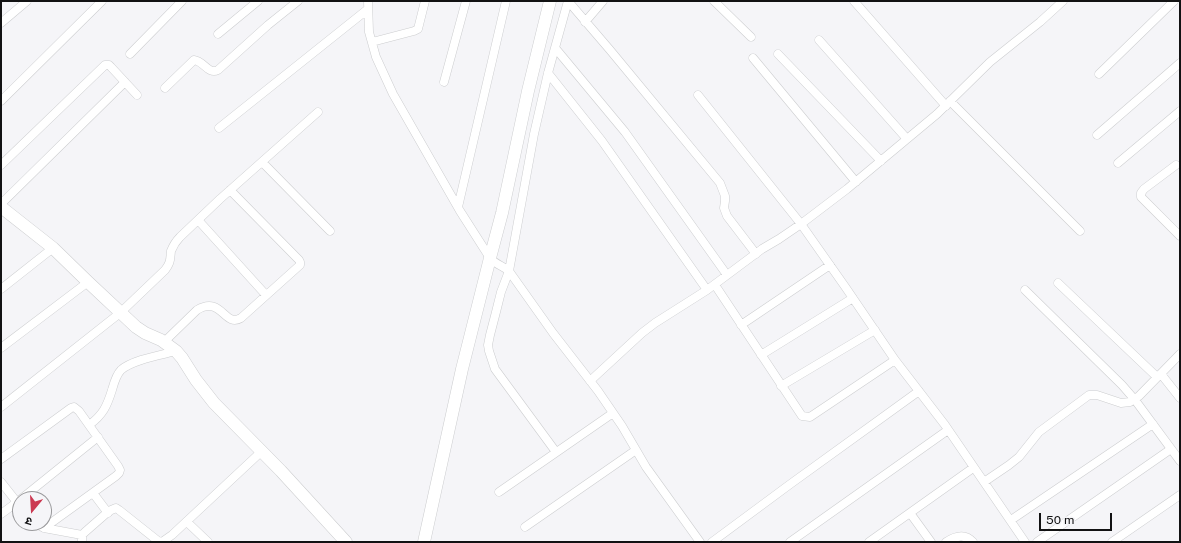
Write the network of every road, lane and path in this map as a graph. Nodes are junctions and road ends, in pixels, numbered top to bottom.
1 (27, 1) edge
2 (102, 1) edge
3 (182, 1) edge
4 (258, 1) edge
5 (298, 1) edge
6 (425, 1) edge
7 (466, 1) edge
8 (506, 1) edge
9 (550, 1) edge
10 (568, 1) edge
11 (603, 1) edge
12 (714, 1) edge
13 (854, 1) edge
14 (1063, 1) edge
15 (1174, 1) edge
16 (368, 5) edge
17 (585, 22) junction
18 (1, 24) edge
19 (218, 34) dead end
20 (751, 37) dead end
21 (819, 40) dead end
22 (372, 42) junction
23 (556, 49) junction
24 (130, 54) dead end
25 (778, 54) dead end
26 (754, 58) dead end
27 (1180, 63) edge
28 (548, 73) junction
29 (1100, 74) dead end
30 (125, 82) junction
31 (444, 82) dead end
32 (165, 88) dead end
33 (137, 95) dead end
34 (698, 95) dead end
35 (1, 101) edge
36 (948, 104) junction
37 (1180, 111) edge
38 (318, 112) dead end
39 (219, 128) dead end
40 (1097, 135) dead end
41 (908, 139) junction
42 (881, 161) junction
43 (262, 162) junction
44 (1118, 163) dead end
45 (1176, 164) dead end
46 (1, 165) edge
47 (856, 182) junction
48 (230, 190) junction
49 (1, 206) edge
50 (458, 207) junction
51 (198, 220) junction
52 (801, 224) junction
53 (330, 231) dead end
54 (1080, 231) dead end
55 (1180, 236) edge
56 (53, 248) junction
57 (756, 254) junction
58 (492, 261) junction
59 (830, 265) junction
60 (506, 268) junction
61 (728, 275) junction
62 (88, 282) junction
63 (1058, 283) dead end
64 (715, 285) junction
65 (1, 289) edge
66 (707, 290) junction
67 (1025, 290) dead end
68 (266, 295) junction
69 (853, 298) junction
70 (120, 313) junction
71 (741, 325) junction
72 (875, 330) junction
73 (164, 342) junction
74 (1, 348) edge
75 (176, 351) junction
76 (1180, 354) edge
77 (761, 355) junction
78 (895, 360) junction
79 (1159, 376) junction
80 (590, 381) junction
81 (781, 386) junction
82 (919, 391) junction
83 (1180, 398) edge
84 (1135, 400) junction
85 (1, 407) edge
86 (613, 412) junction
87 (1153, 424) junction
88 (89, 425) junction
89 (948, 430) junction
90 (98, 437) junction
91 (1171, 449) junction
92 (636, 450) junction
93 (262, 451) junction
94 (556, 452) junction
95 (1, 459) edge
96 (1180, 461) edge
97 (973, 468) junction
98 (1, 482) edge
99 (984, 482) junction
100 (33, 491) edge
101 (499, 492) dead end
102 (93, 493) junction
103 (12, 494) edge
104 (1180, 495) edge
105 (12, 507) edge
106 (108, 513) junction
107 (910, 513) junction
108 (1, 514) edge
109 (1011, 520) junction
110 (52, 522) edge
111 (187, 522) junction
112 (524, 527) dead end
113 (52, 530) edge
114 (82, 539) edge
115 (208, 542) edge
116 (346, 542) edge
117 (424, 542) edge
118 (700, 542) edge
119 (712, 542) edge
120 (790, 542) edge
121 (869, 542) edge
122 (930, 542) edge
123 (946, 542) edge
124 (973, 542) edge
125 (1025, 542) edge
126 (1036, 542) edge
127 (1112, 542) edge

1 - 18 street
2 - 35 street
3 - 24 street
4 - 19 street
5 - 32 street
6 - 22 street
7 - 31 street
8 - 50 street
9 - 58 street
10 - 17 street
10 - 23 street
11 - 17 street
12 - 20 street
13 - 36 street
14 - 36 street
15 - 29 street
16 - 22 street
16 - 39 street
17 - 57 street
21 - 41 street
22 - 50 street
23 - 28 street
23 - 61 street
25 - 42 street
26 - 47 street
27 - 40 street
28 - 60 street
28 - 66 street
30 - 33 street
30 - 46 street
30 - 49 street
34 - 52 street
36 - 41 street
36 - 54 street
37 - 44 street
38 - 43 street
41 - 42 street
42 - 47 street
43 - 48 street
43 - 53 street
45 - 55 street
47 - 52 street
48 - 51 street
48 - 68 street
49 - 56 street
50 - 58 street
51 - 68 street
51 - 70 street
52 - 57 street
52 - 59 street
56 - 62 street
56 - 65 street
57 - 61 street
58 - 60 street
58 - 117 street
59 - 69 street
59 - 71 street
60 - 80 street
60 - 94 street
61 - 64 street
62 - 70 street
62 - 74 street
63 - 79 street
64 - 66 street
64 - 71 street
66 - 80 street
67 - 84 street
68 - 73 street
69 - 72 street
69 - 77 street
70 - 73 street
70 - 85 street
71 - 77 street
72 - 78 street
72 - 81 street
73 - 75 street
75 - 88 street
75 - 93 street
76 - 79 street
77 - 81 street
78 - 81 street
78 - 82 street
79 - 83 street
79 - 84 street
80 - 86 street
82 - 89 street
82 - 119 street
84 - 87 street
84 - 99 street
86 - 92 street
86 - 94 street
87 - 91 street
87 - 109 street
88 - 90 street
88 - 95 street
89 - 97 street
89 - 120 street
90 - 100 street
90 - 102 street
91 - 96 street
91 - 126 street
92 - 112 street
92 - 118 street
93 - 111 street
93 - 116 street
94 - 101 street
97 - 99 street
97 - 107 street
98 - 103 street
99 - 109 street
102 - 106 street
102 - 110 street
104 - 127 street
105 - 108 street
106 - 111 street
106 - 114 street
107 - 121 street
107 - 122 street
109 - 125 street
111 - 115 street
113 - 114 street
123 - 124 street

